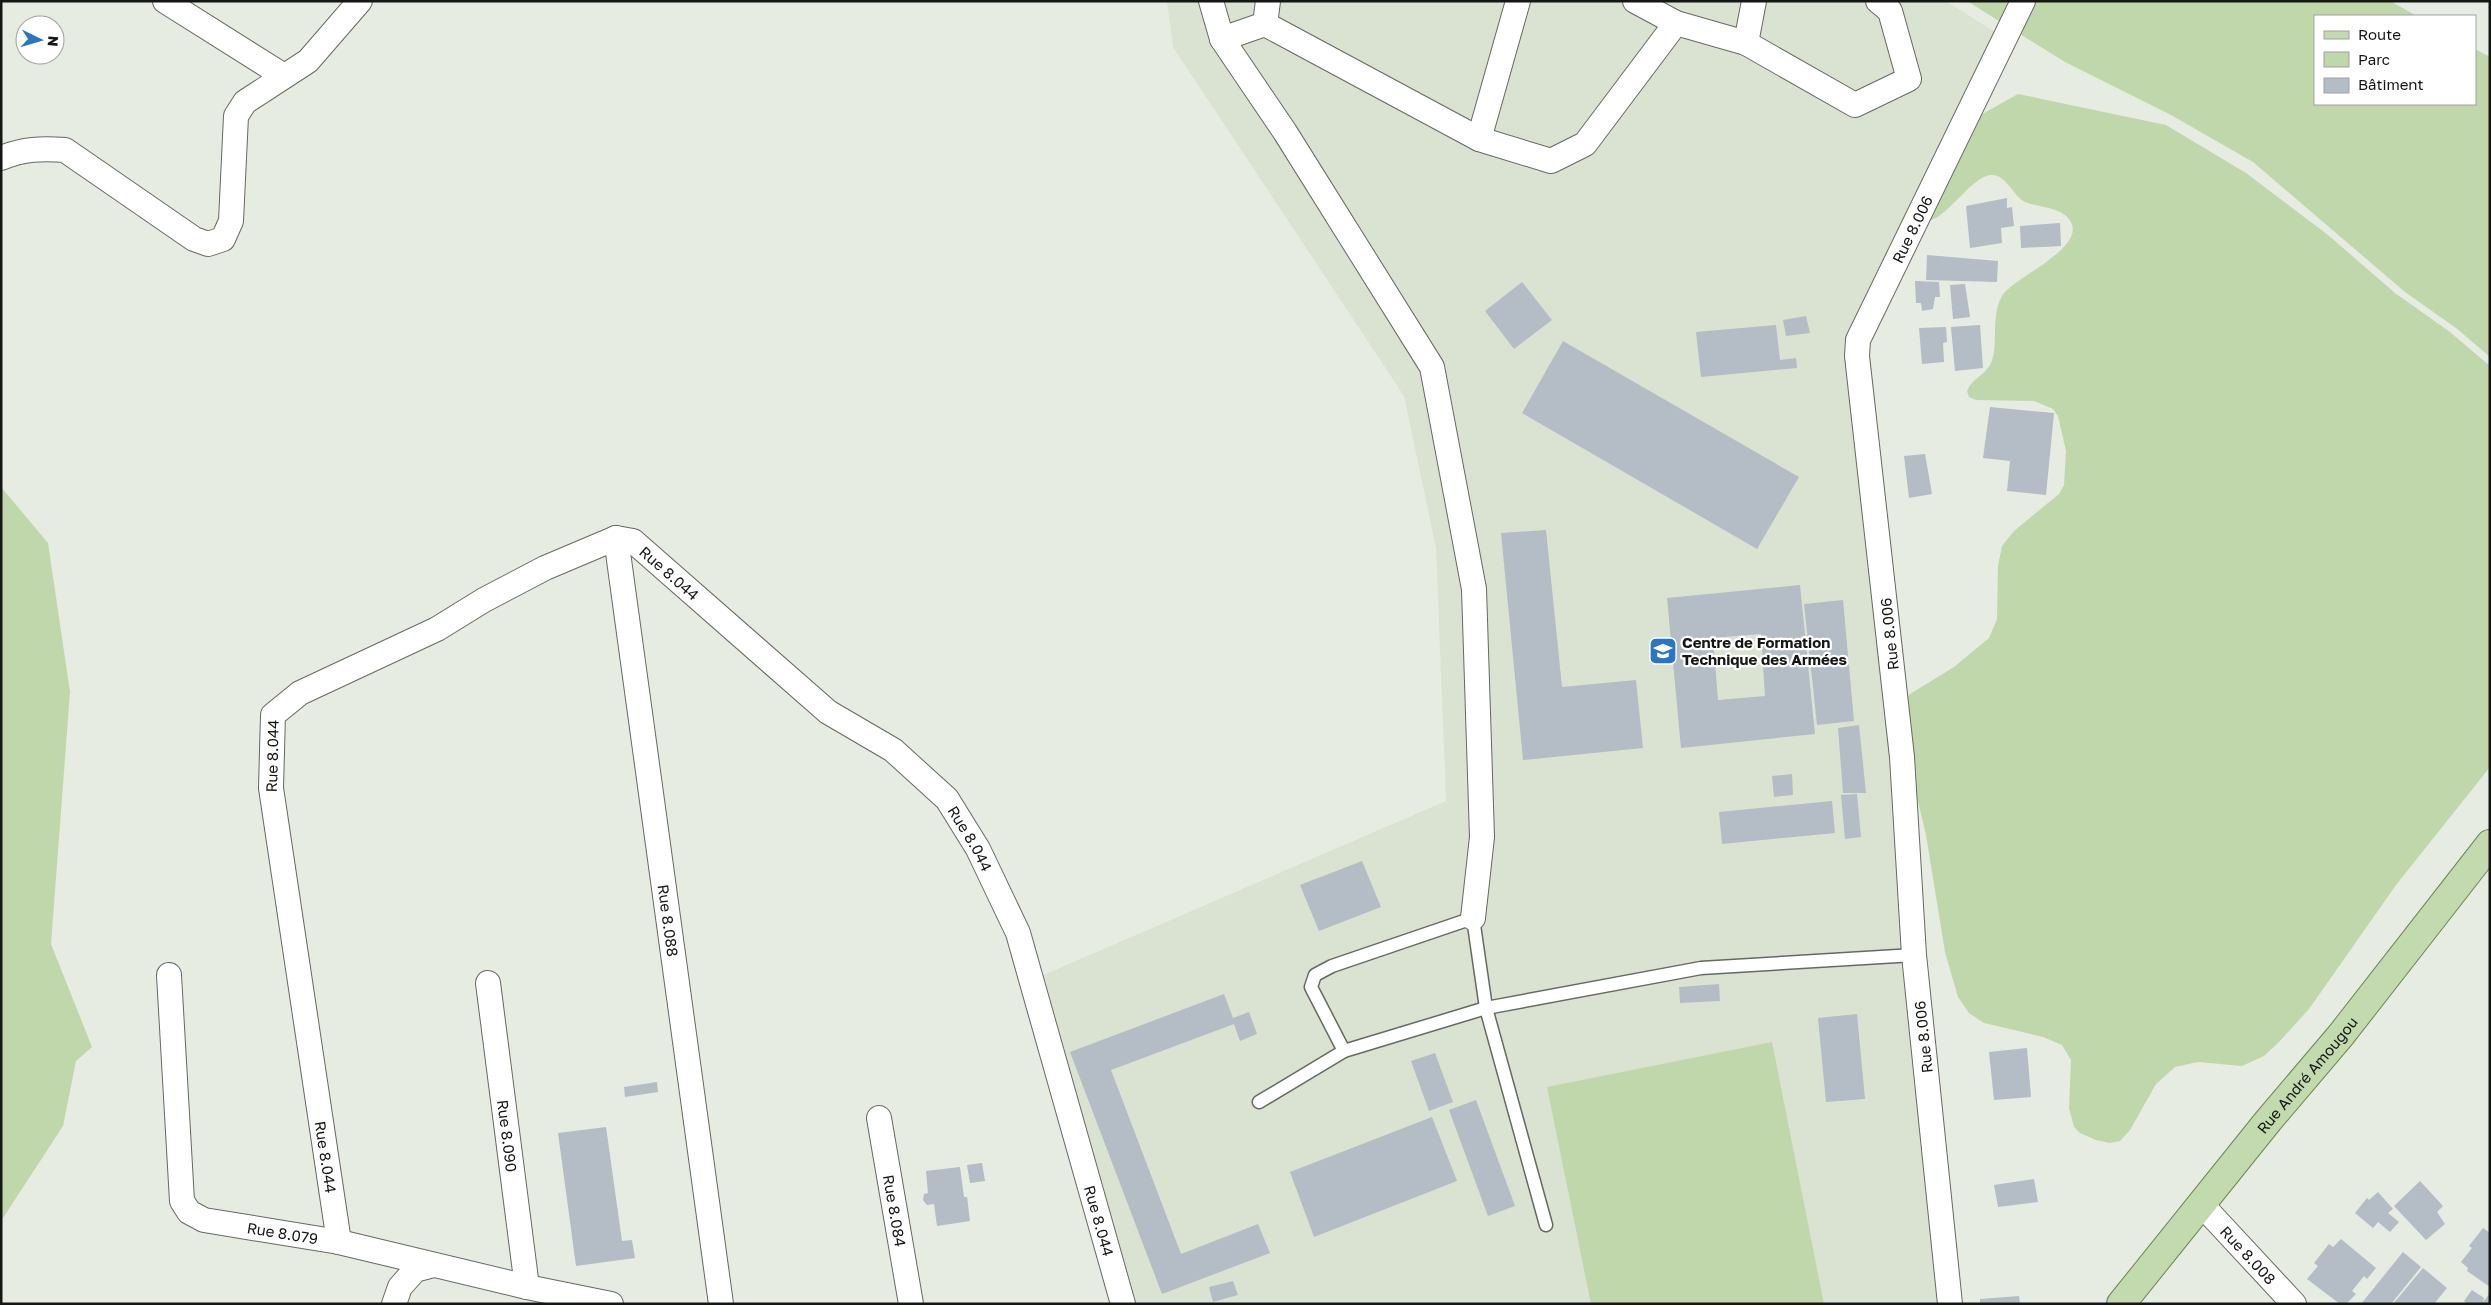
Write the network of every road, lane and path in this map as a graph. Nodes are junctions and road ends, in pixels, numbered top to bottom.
1 (165, 1) edge
2 (360, 1) edge
3 (1211, 1) edge
4 (1268, 1) edge
5 (1518, 1) edge
6 (1635, 1) edge
7 (1754, 1) edge
8 (1878, 1) edge
9 (2023, 1) edge
10 (1676, 23) junction
11 (1265, 24) junction
12 (1222, 39) junction
13 (1746, 43) junction
14 (284, 76) junction
15 (1479, 139) junction
16 (1, 158) edge
17 (616, 538) junction
18 (2490, 844) edge
19 (1473, 918) junction
20 (1914, 955) junction
21 (169, 975) dead end
22 (488, 983) dead end
23 (1486, 1008) junction
24 (1344, 1052) junction
25 (1259, 1102) dead end
26 (879, 1118) dead end
27 (2202, 1205) junction
28 (1546, 1225) dead end
29 (339, 1242) junction
30 (434, 1265) junction
31 (527, 1287) junction
32 (394, 1304) edge
33 (611, 1304) edge
34 (721, 1304) edge
35 (911, 1304) edge
36 (1123, 1304) edge
37 (1950, 1304) edge
38 (2121, 1304) edge
39 (2294, 1304) edge

1 - 14 street
2 - 14 street
3 - 12 street
4 - 11 street
5 - 15 street
6 - 10 street
7 - 13 street
8 - 13 street
9 - 20 street, Rue 8.006
10 - 13 street
10 - 15 street
11 - 12 street
11 - 15 street
12 - 19 street
14 - 16 street
17 - 29 street, Rue 8.044
17 - 34 street, Rue 8.088
17 - 36 street, Rue 8.044
18 - 27 main road, Rue André Amougou
19 - 23 lane
19 - 24 lane
20 - 23 lane
20 - 37 street, Rue 8.006
21 - 29 street, Rue 8.079
22 - 31 street, Rue 8.090
23 - 24 lane
23 - 28 lane
24 - 25 lane
26 - 35 street, Rue 8.084
27 - 38 main road, Rue André Amougou
27 - 39 street, Rue 8.008
29 - 30 street, Rue 8.079
30 - 31 street, Rue 8.079
30 - 32 street
31 - 33 street, Rue 8.079

